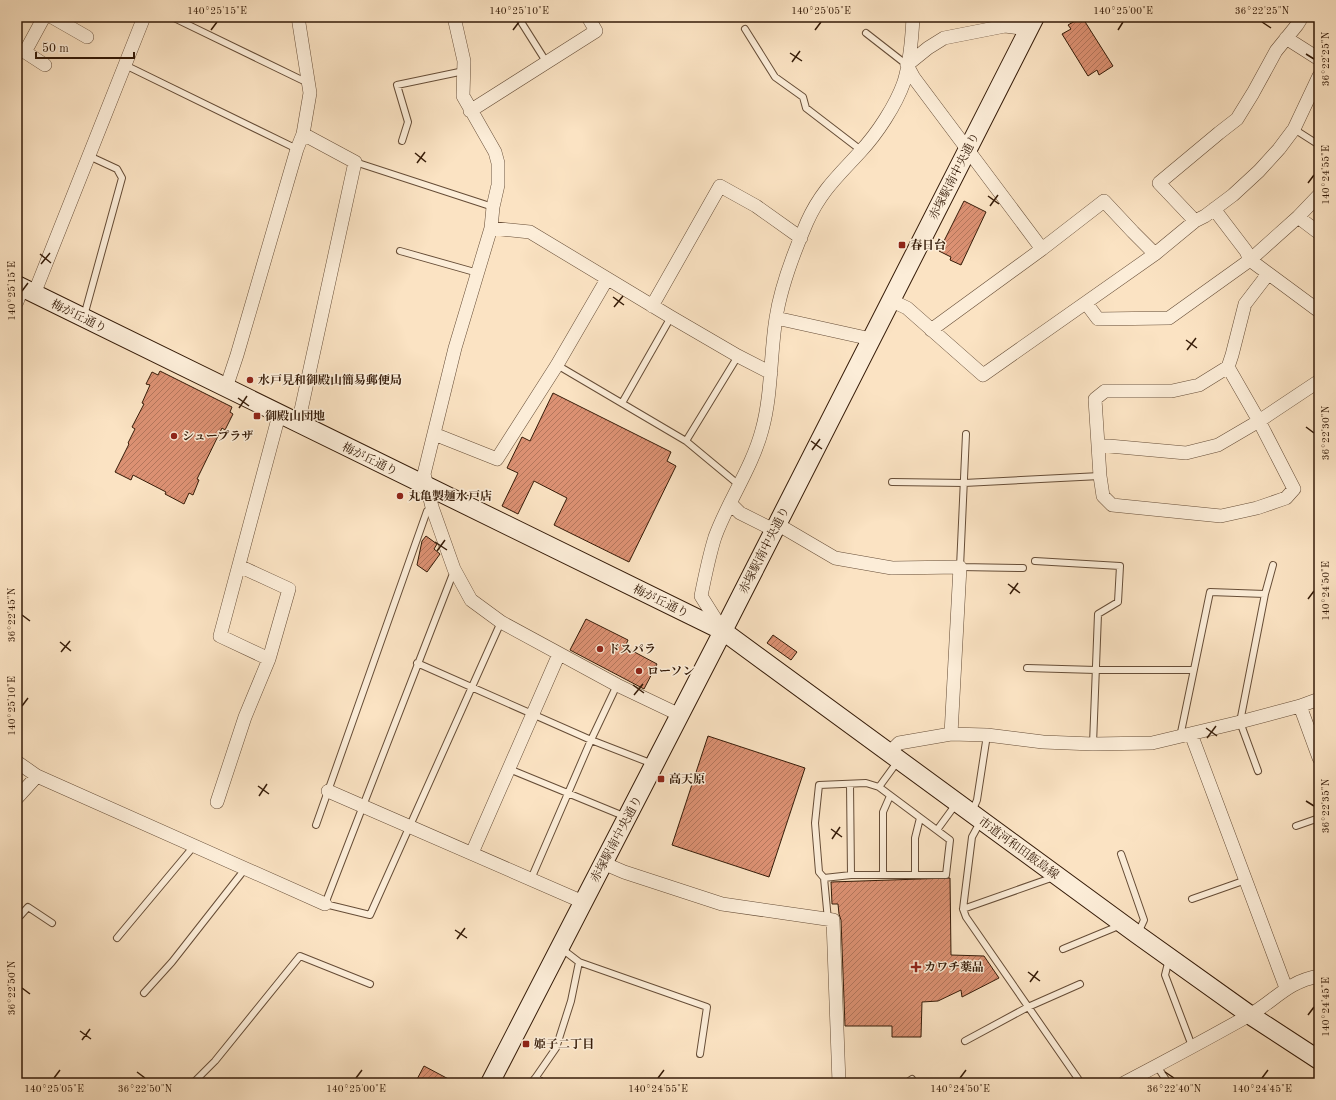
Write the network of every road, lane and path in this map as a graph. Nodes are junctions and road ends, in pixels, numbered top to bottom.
1 (44, 17) edge
2 (52, 17) edge
3 (144, 17) edge
4 (172, 17) edge
5 (298, 17) edge
6 (454, 17) edge
7 (518, 17) edge
8 (588, 17) edge
9 (913, 17) edge
10 (1302, 17) edge
11 (1032, 23) edge
12 (745, 29) dead end
13 (866, 33) dead end
14 (87, 37) dead end
15 (1286, 38) junction
16 (1319, 59) edge
17 (547, 63) junction
18 (125, 64) junction
19 (45, 65) dead end
20 (907, 65) junction
21 (464, 71) junction
22 (1319, 76) edge
23 (310, 84) junction
24 (470, 111) junction
25 (1294, 129) junction
26 (303, 134) junction
27 (402, 141) dead end
28 (1319, 145) edge
29 (297, 149) junction
30 (862, 150) junction
31 (967, 150) junction
32 (89, 156) junction
33 (355, 162) junction
34 (1319, 195) edge
35 (493, 207) junction
36 (1214, 210) junction
37 (1298, 217) junction
38 (1195, 221) junction
39 (491, 228) junction
40 (1319, 233) edge
41 (800, 238) junction
42 (1042, 249) junction
43 (400, 251) dead end
44 (1156, 254) junction
45 (1250, 260) junction
46 (478, 273) junction
47 (1268, 274) junction
48 (607, 279) junction
49 (22, 292) edge
50 (890, 300) junction
51 (1086, 302) junction
52 (652, 306) junction
53 (1319, 311) edge
54 (672, 317) junction
55 (84, 318) junction
56 (776, 318) junction
57 (931, 330) junction
58 (871, 339) junction
59 (738, 356) junction
60 (557, 365) junction
61 (1228, 367) junction
62 (771, 373) junction
63 (1319, 381) edge
64 (226, 388) junction
65 (622, 403) junction
66 (279, 415) junction
67 (1259, 421) junction
68 (298, 424) junction
69 (434, 434) junction
70 (966, 434) dead end
71 (686, 441) junction
72 (1098, 446) junction
73 (1100, 476) junction
74 (892, 482) dead end
75 (964, 482) junction
76 (739, 485) junction
77 (426, 486) junction
78 (730, 503) junction
79 (432, 507) junction
80 (775, 527) junction
81 (1035, 561) dead end
82 (1273, 565) dead end
83 (238, 566) junction
84 (960, 567) junction
85 (1023, 568) dead end
86 (454, 569) junction
87 (1265, 594) junction
88 (501, 622) junction
89 (723, 631) junction
90 (559, 654) junction
91 (269, 659) junction
92 (417, 663) junction
93 (1027, 668) dead end
94 (1096, 670) junction
95 (1193, 670) junction
96 (617, 685) junction
97 (472, 687) junction
98 (1319, 699) edge
99 (1300, 706) junction
100 (532, 714) junction
101 (680, 715) junction
102 (1240, 722) junction
103 (951, 734) junction
104 (987, 735) junction
105 (1186, 736) junction
106 (591, 740) junction
107 (1093, 744) junction
108 (894, 757) junction
109 (1319, 758) edge
110 (17, 762) edge
111 (654, 765) junction
112 (509, 770) junction
113 (1258, 771) dead end
114 (38, 776) junction
115 (850, 784) junction
116 (879, 787) junction
117 (328, 791) junction
118 (568, 793) junction
119 (890, 796) junction
120 (17, 798) edge
121 (218, 802) dead end
122 (957, 803) junction
123 (362, 804) junction
124 (975, 816) junction
125 (627, 817) junction
126 (920, 818) junction
127 (1319, 818) edge
128 (316, 826) dead end
129 (410, 826) junction
130 (1296, 826) dead end
131 (937, 830) junction
132 (194, 846) junction
133 (472, 853) junction
134 (1121, 854) dead end
135 (603, 863) junction
136 (245, 868) junction
137 (916, 874) junction
138 (851, 875) junction
139 (884, 875) junction
140 (1058, 876) junction
141 (824, 878) junction
142 (531, 879) junction
143 (1246, 880) junction
144 (1192, 900) dead end
145 (583, 902) junction
146 (325, 904) junction
147 (963, 909) junction
148 (17, 913) edge
149 (828, 920) junction
150 (52, 923) dead end
151 (1124, 924) junction
152 (1138, 935) junction
153 (117, 938) dead end
154 (560, 947) junction
155 (1063, 949) dead end
156 (1170, 957) junction
157 (579, 962) junction
158 (1319, 976) edge
159 (370, 984) dead end
160 (1080, 984) dead end
161 (1286, 988) junction
162 (144, 993) dead end
163 (1028, 1007) junction
164 (1250, 1015) junction
165 (965, 1041) dead end
166 (1192, 1046) junction
167 (700, 1054) dead end
168 (1319, 1060) edge
169 (1157, 1066) junction
170 (536, 1077) junction
171 (912, 1079) dead end
172 (193, 1083) edge
173 (490, 1083) edge
174 (531, 1083) edge
175 (543, 1083) edge
176 (839, 1083) edge
177 (906, 1083) edge
178 (1081, 1083) edge
179 (1124, 1083) edge
180 (1168, 1083) edge

1 - 19 street
2 - 14 street
3 - 18 street
4 - 23 lane
5 - 23 street
6 - 21 street
7 - 17 lane
8 - 17 street
9 - 20 street
10 - 15 street
11 - 20 street
11 - 31 street, 赤塚駅南中央通り
12 - 30 lane
13 - 20 lane
15 - 16 street
15 - 38 street
17 - 24 street
18 - 29 lane
18 - 32 street
20 - 30 street
20 - 31 street
21 - 24 street
21 - 27 lane
22 - 25 street
23 - 26 street
24 - 35 street
25 - 28 lane
25 - 36 street
26 - 29 street
26 - 33 street
29 - 64 street
30 - 41 street
31 - 42 street
31 - 50 street, 赤塚駅南中央通り
32 - 49 street
32 - 55 lane
33 - 35 lane
33 - 68 street
34 - 37 street
35 - 39 street
36 - 38 street
36 - 45 street
37 - 40 street
37 - 45 street
38 - 44 street
39 - 46 street
39 - 48 street
41 - 52 street
41 - 56 street
42 - 44 street
42 - 57 street
43 - 46 lane
44 - 51 street
45 - 47 street
45 - 51 street
46 - 69 street
47 - 53 street
47 - 61 street
48 - 52 street
48 - 60 street
49 - 55 street, 梅が丘通り
50 - 57 street
50 - 58 street, 赤塚駅南中央通り
51 - 57 street
52 - 54 street
54 - 59 street
54 - 65 lane
55 - 64 street, 梅が丘通り
56 - 58 street
56 - 62 street
58 - 80 street, 赤塚駅南中央通り
59 - 62 street
59 - 71 lane
60 - 65 lane
60 - 69 street
61 - 67 street
61 - 72 street
62 - 76 street
63 - 67 street
64 - 66 street, 梅が丘通り
65 - 71 lane
66 - 68 street, 梅が丘通り
66 - 83 street
67 - 72 street
67 - 73 street
68 - 77 street, 梅が丘通り
69 - 77 street
70 - 75 lane
71 - 76 lane
72 - 73 street
73 - 75 lane
74 - 75 lane
75 - 84 lane
76 - 78 street
77 - 79 street
77 - 89 street, 梅が丘通り
78 - 80 street
78 - 89 street
79 - 86 street
79 - 117 lane
80 - 84 street
80 - 89 street, 赤塚駅南中央通り
81 - 94 lane
82 - 87 lane
83 - 91 street
83 - 91 street
84 - 85 lane
84 - 103 street
86 - 88 street
86 - 92 lane
87 - 95 lane
87 - 102 lane
88 - 90 street
88 - 97 lane
89 - 101 street, 赤塚駅南中央通り
89 - 108 street, 市道河和田飯島線
90 - 96 street
90 - 100 street
91 - 121 street
92 - 97 lane
92 - 123 lane
93 - 94 lane
94 - 95 lane
94 - 107 lane
95 - 105 lane
96 - 101 street
96 - 106 lane
97 - 100 lane
97 - 129 lane
98 - 99 street
99 - 102 street
99 - 109 street
100 - 106 lane
100 - 112 street
101 - 111 street, 赤塚駅南中央通り
102 - 105 street
102 - 113 lane
103 - 104 street
103 - 108 street
104 - 107 street
104 - 124 lane
105 - 107 street
105 - 143 street
106 - 111 lane
106 - 118 lane
108 - 116 lane
108 - 122 street, 市道河和田飯島線
110 - 114 street
111 - 125 street, 赤塚駅南中央通り
112 - 118 lane
112 - 133 street
114 - 120 street
114 - 132 street
115 - 116 lane
115 - 138 lane
115 - 141 lane
116 - 119 lane
117 - 123 street
117 - 128 lane
118 - 125 lane
118 - 142 lane
119 - 126 lane
119 - 139 lane
122 - 124 street, 市道河和田飯島線
122 - 131 lane
123 - 129 street
123 - 146 lane
124 - 140 street, 市道河和田飯島線
124 - 147 lane
125 - 135 street, 赤塚駅南中央通り
126 - 131 lane
126 - 137 lane
127 - 130 lane
129 - 133 street
129 - 146 lane
131 - 137 lane
132 - 136 street
132 - 153 lane
133 - 142 street
134 - 152 lane
135 - 145 street, 赤塚駅南中央通り
135 - 149 street
136 - 146 street
136 - 162 lane
137 - 139 lane
138 - 139 lane
138 - 141 lane
140 - 147 lane
140 - 151 street, 市道河和田飯島線
141 - 149 lane
142 - 145 street
143 - 144 lane
143 - 161 street
145 - 154 street, 赤塚駅南中央通り
147 - 163 lane
148 - 150 lane
149 - 176 street
151 - 152 street, 市道河和田飯島線
151 - 155 lane
152 - 156 street, 市道河和田飯島線
154 - 157 lane
154 - 173 street, 赤塚駅南中央通り
156 - 164 street, 市道河和田飯島線
156 - 166 lane
157 - 167 lane
157 - 170 lane
158 - 161 street
159 - 172 lane
160 - 163 lane
161 - 164 street
163 - 165 lane
163 - 178 lane
164 - 166 street
164 - 168 street, 市道河和田飯島線
166 - 169 street
169 - 179 street
169 - 180 lane
170 - 174 lane
170 - 175 lane
171 - 177 lane

